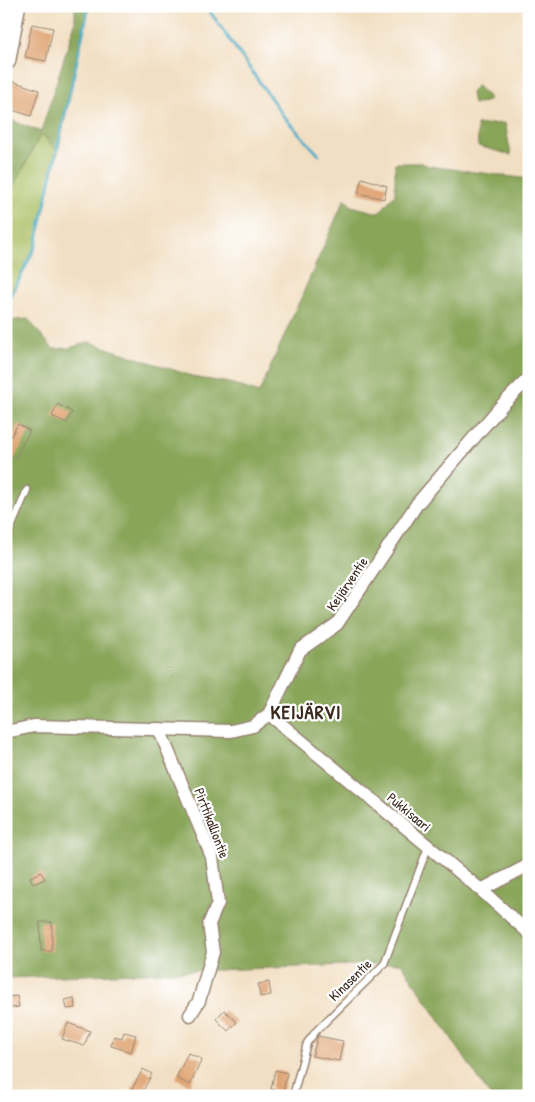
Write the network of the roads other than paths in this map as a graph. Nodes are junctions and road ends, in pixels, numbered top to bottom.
1 (19, 6) edge
2 (9, 62) dead end
3 (529, 378) edge
4 (27, 490) dead end
5 (6, 540) edge
6 (269, 714) junction
7 (159, 729) junction
8 (6, 732) edge
9 (428, 847) junction
10 (529, 865) edge
11 (481, 890) junction
12 (529, 933) edge
13 (190, 1015) dead end
14 (293, 1096) edge

1 - 2 street
3 - 6 street, Keijärventie
4 - 5 lane
6 - 7 street
6 - 9 street, Pukkisaari
7 - 8 street
7 - 13 street, Pirttikalliontie
9 - 11 street, Pukkisaari
9 - 14 lane, Kinasentie
10 - 11 street
11 - 12 street, Pukkisaari

